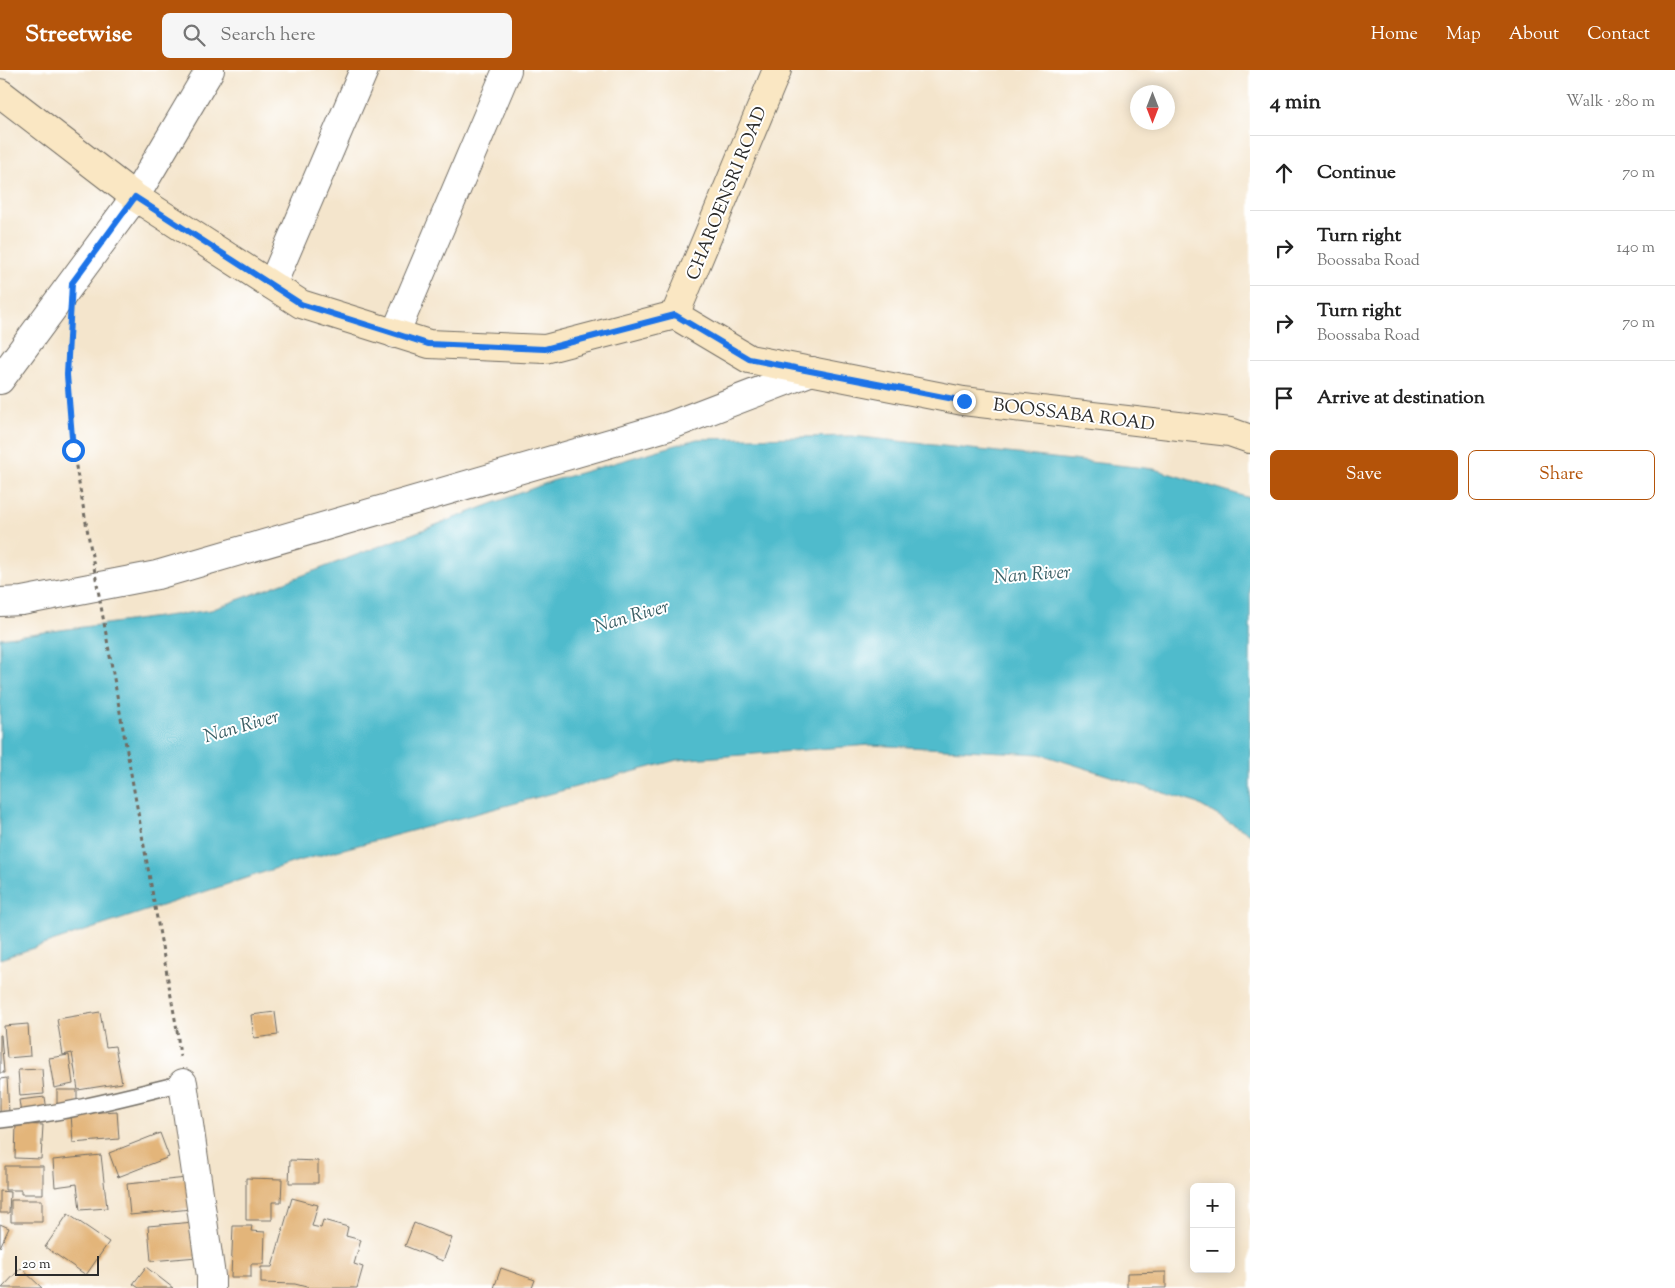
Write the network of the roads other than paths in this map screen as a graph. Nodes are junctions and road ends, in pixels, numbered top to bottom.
1 (210, 70) edge
2 (364, 70) edge
3 (506, 70) edge
4 (777, 70) edge
5 (0, 93) edge
6 (135, 197) junction
7 (272, 285) junction
8 (675, 315) junction
9 (395, 334) junction
10 (812, 371) junction
11 (0, 380) edge
12 (1250, 439) edge
13 (0, 602) edge
14 (183, 1083) joint
15 (0, 1120) edge
16 (211, 1288) edge

1 - 6 street
2 - 7 street
3 - 9 street
4 - 8 main road, CHAROENSRI ROAD
5 - 6 main road
6 - 7 main road
6 - 11 street
7 - 9 main road
8 - 9 main road
8 - 10 main road, BOOSSABA ROAD
10 - 12 main road, BOOSSABA ROAD
10 - 13 street
14 - 15 lane
14 - 16 street

